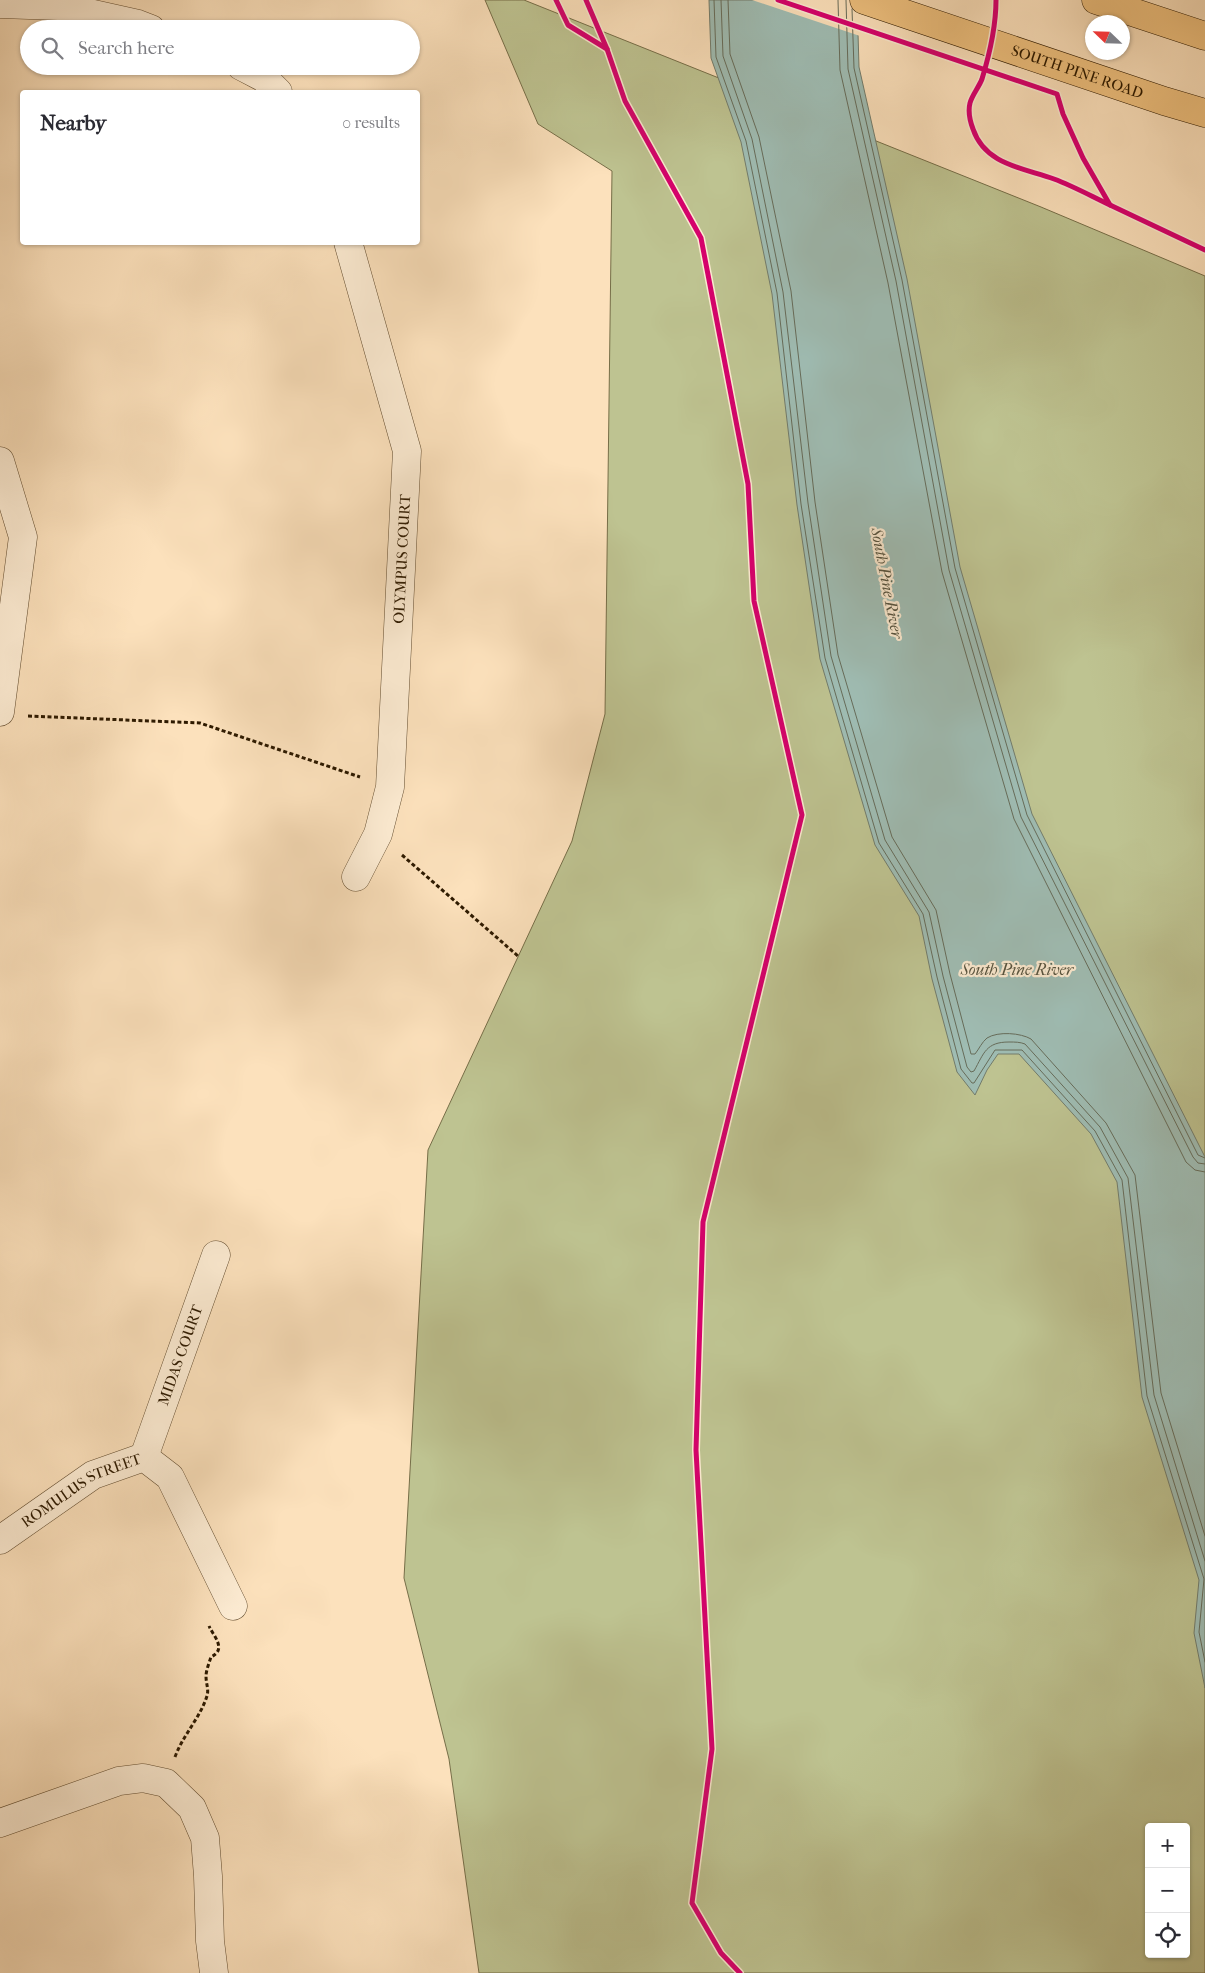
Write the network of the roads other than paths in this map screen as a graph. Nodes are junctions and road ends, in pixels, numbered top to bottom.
1 (864, 0) edge
2 (1096, 0) edge
3 (0, 4) edge
4 (120, 20) edge
5 (1205, 36) edge
6 (258, 75) edge
7 (276, 90) edge
8 (1205, 113) edge
9 (349, 245) edge
10 (0, 461) edge
11 (4, 641) edge
12 (10, 714) edge
13 (356, 877) dead end
14 (216, 1255) dead end
15 (144, 1457) junction
16 (0, 1540) edge
17 (233, 1606) road end
18 (0, 1823) edge
19 (214, 1973) edge

1 - 8 highway, SOUTH PINE ROAD
2 - 5 highway
3 - 4 street
6 - 7 street
9 - 13 street, OLYMPUS COURT
10 - 11 street
11 - 12 street
14 - 15 street, MIDAS COURT
15 - 16 street, ROMULUS STREET
15 - 17 street, ROMULUS STREET
18 - 19 street

